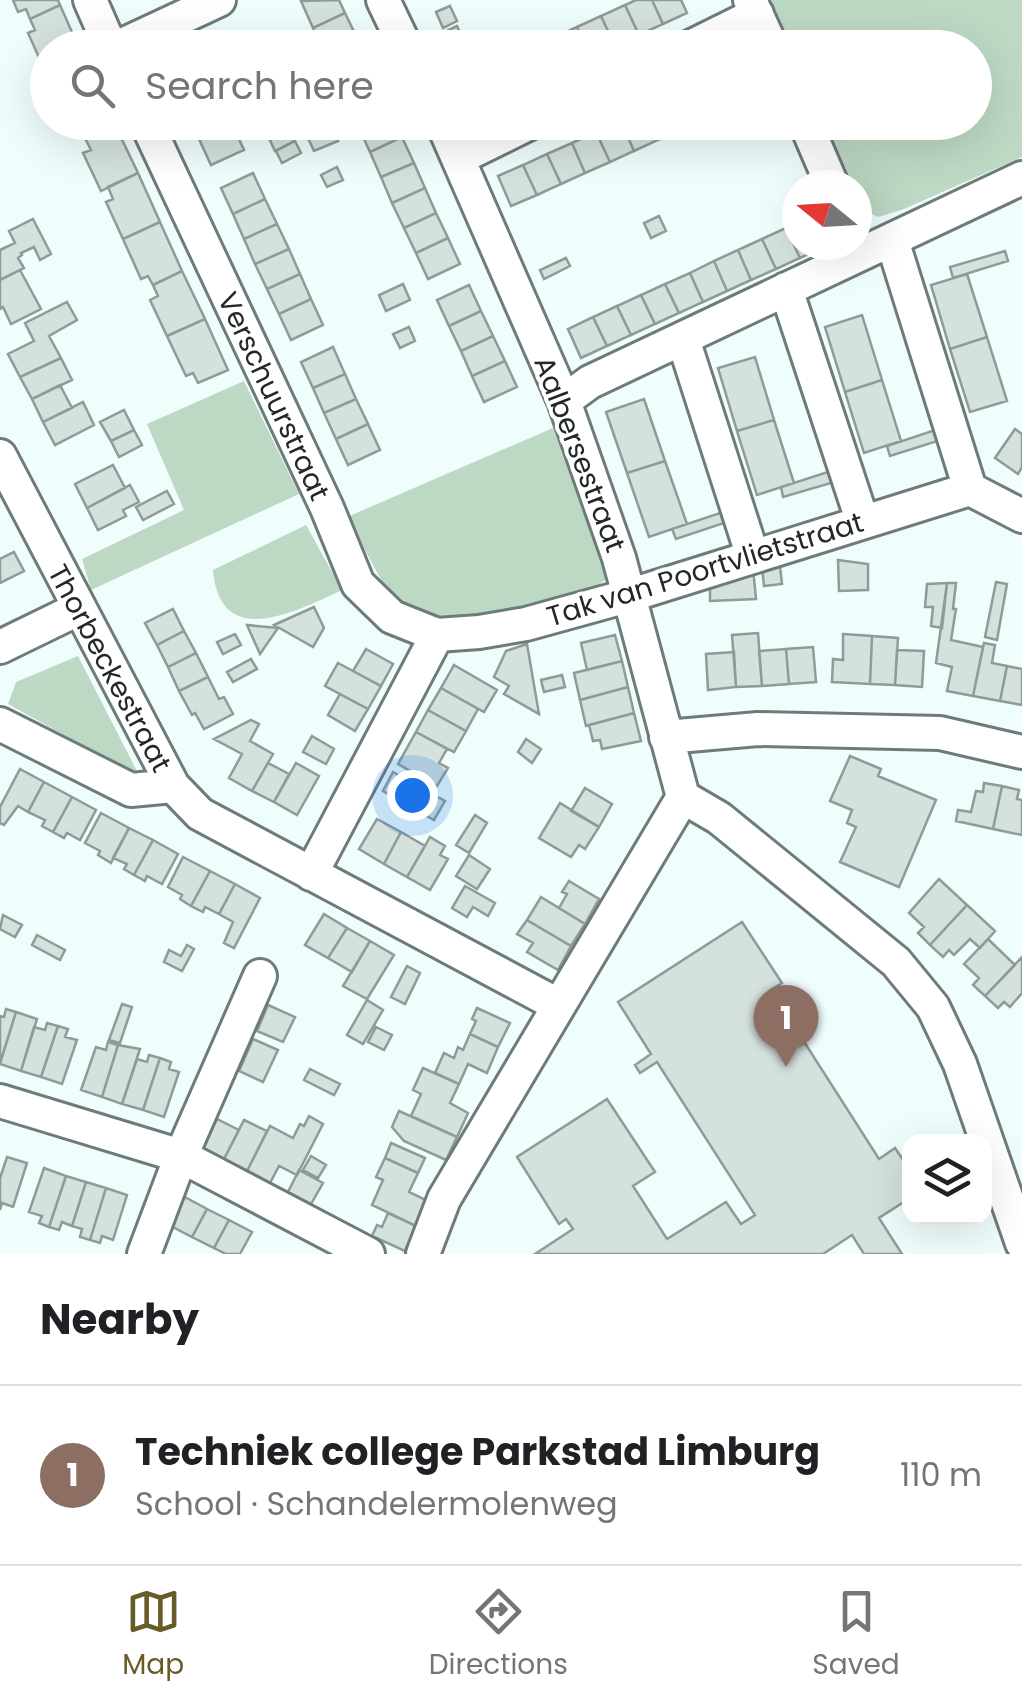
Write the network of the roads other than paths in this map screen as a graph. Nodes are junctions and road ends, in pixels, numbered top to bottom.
1 (90, 0) edge
2 (219, 0) edge
3 (382, 0) edge
4 (754, 7) edge
5 (105, 30) edge
6 (153, 30) edge
7 (397, 30) edge
8 (717, 30) edge
9 (764, 30) edge
10 (154, 140) edge
11 (450, 140) edge
12 (496, 140) edge
13 (813, 140) edge
14 (459, 158) junction
15 (826, 170) edge
16 (1022, 178) edge
17 (872, 243) edge
18 (872, 249) edge
19 (840, 260) edge
20 (786, 289) junction
21 (682, 339) junction
22 (564, 401) junction
23 (0, 456) edge
24 (970, 489) junction
25 (1022, 516) edge
26 (862, 520) junction
27 (753, 557) junction
28 (630, 595) junction
29 (78, 609) junction
30 (438, 635) junction
31 (0, 648) edge
32 (0, 724) edge
33 (666, 737) junction
34 (1022, 752) edge
35 (173, 786) junction
36 (683, 798) junction
37 (311, 874) junction
38 (260, 976) dead end
39 (558, 1005) junction
40 (0, 1100) edge
41 (181, 1156) junction
42 (1021, 1236) edge
43 (144, 1254) edge
44 (368, 1254) edge
45 (423, 1254) edge

1 - 5 street
2 - 6 street
3 - 7 street
4 - 8 street
4 - 9 street
10 - 30 street, Verschuurstraat
11 - 14 street, Aalbersestraat
12 - 14 street
13 - 15 street
14 - 22 street, Aalbersestraat
16 - 17 street
18 - 24 street
19 - 20 street
20 - 21 street
20 - 26 street
21 - 22 street
21 - 27 street
22 - 28 street, Aalbersestraat
23 - 29 street, Thorbeckestraat
24 - 25 street
24 - 26 street, Tak van Poortvlietstraat
26 - 27 street, Tak van Poortvlietstraat
27 - 28 street, Tak van Poortvlietstraat
28 - 30 street, Tak van Poortvlietstraat
28 - 33 street, Aalbersestraat
29 - 31 street
29 - 35 street, Thorbeckestraat
30 - 37 street
32 - 35 street
33 - 34 street
33 - 36 street, Aalbersestraat
35 - 37 street, Thorbeckestraat
36 - 39 street
36 - 42 street
37 - 39 street, Thorbeckestraat
38 - 41 street
39 - 45 street
40 - 41 street
41 - 43 street
41 - 44 street

